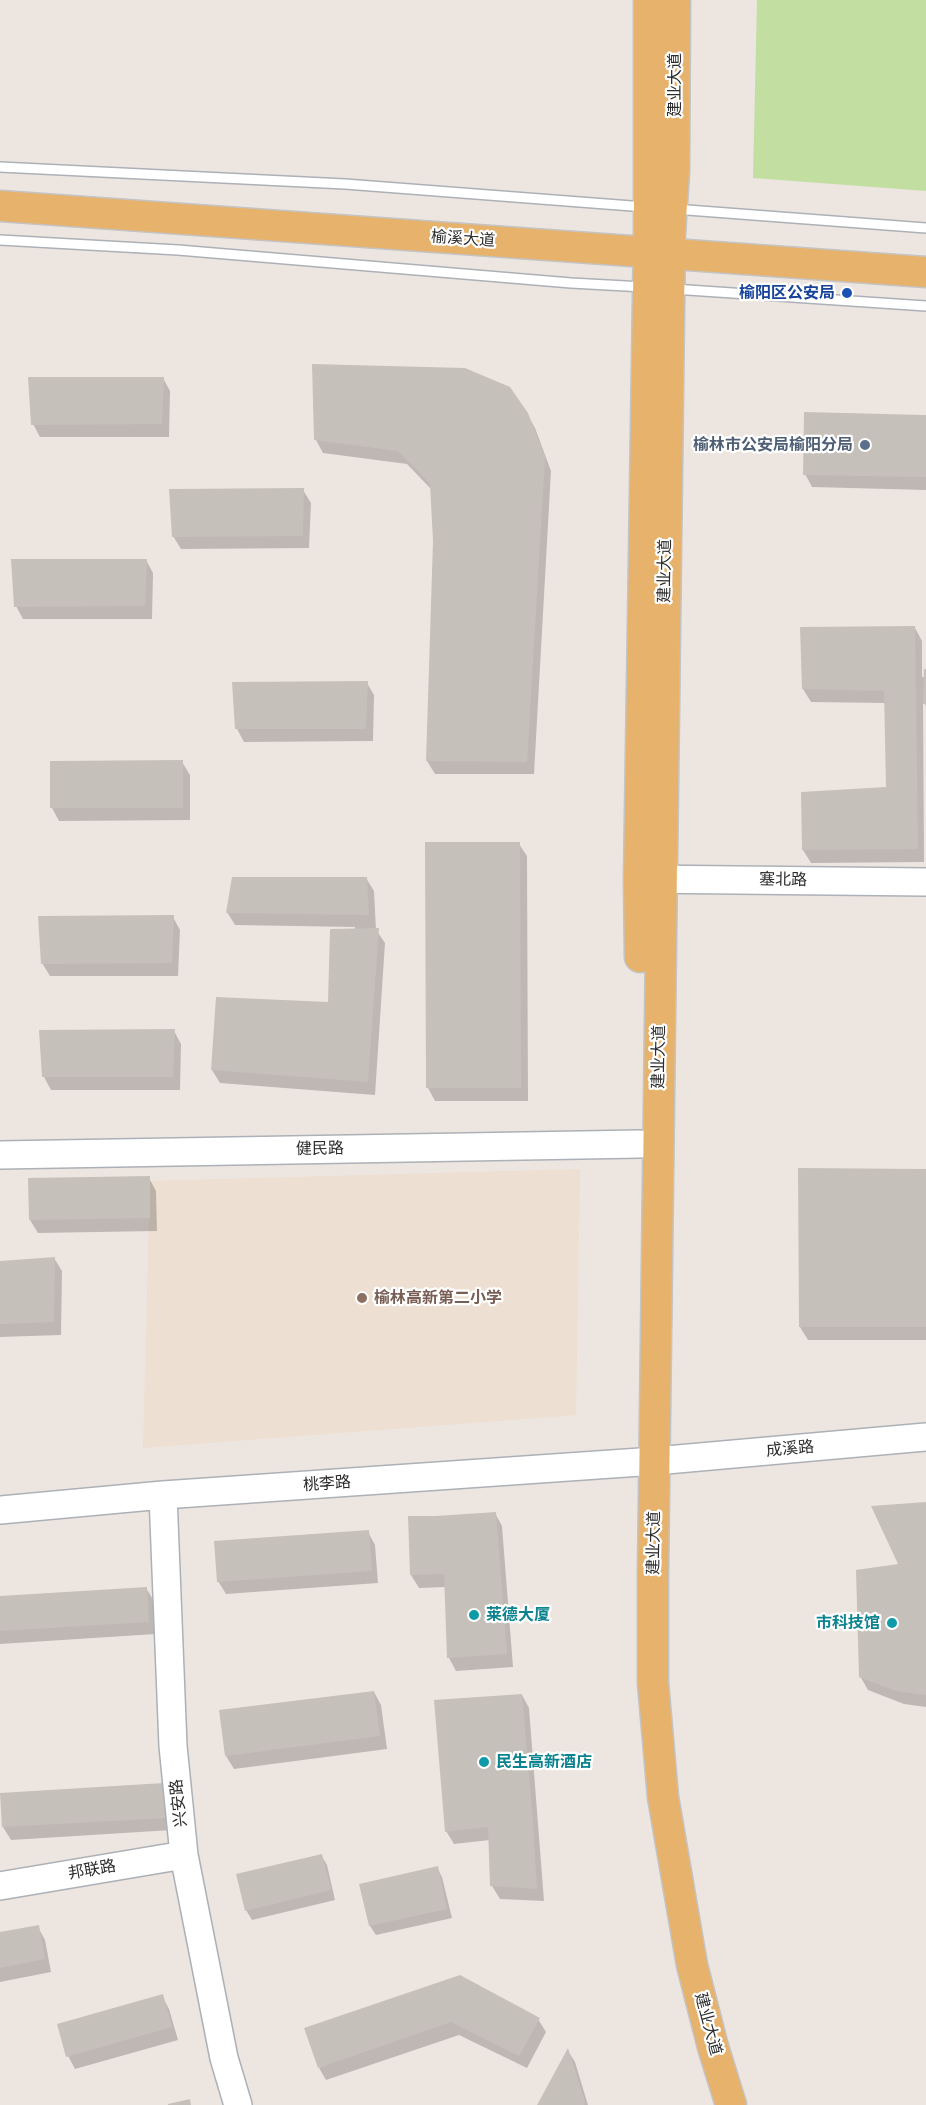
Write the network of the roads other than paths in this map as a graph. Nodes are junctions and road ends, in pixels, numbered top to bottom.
1 (649, 0) edge
2 (675, 0) edge
3 (0, 166) edge
4 (0, 187) edge
5 (0, 206) edge
6 (926, 228) edge
7 (660, 231) junction
8 (0, 240) edge
9 (926, 253) edge
10 (926, 272) edge
11 (658, 288) junction
12 (926, 306) edge
13 (650, 879) junction
14 (926, 882) edge
15 (640, 1144) junction
16 (0, 1155) edge
17 (926, 1437) edge
18 (646, 1462) junction
19 (163, 1495) junction
20 (0, 1510) edge
21 (184, 1854) junction
22 (0, 1886) edge
23 (238, 2105) edge
24 (712, 2105) edge
25 (731, 2105) edge

1 - 7 main road, 建业大道
2 - 7 main road, 建业大道
3 - 7 lane
4 - 7 main road, 榆溪大道
5 - 7 main road, 榆溪大道
6 - 7 lane
7 - 9 main road, 榆溪大道
7 - 10 main road, 榆溪大道
7 - 11 main road, 建业大道
8 - 11 lane
11 - 12 lane
11 - 13 main road, 建业大道
13 - 14 street, 塞北路
13 - 15 main road, 建业大道
13 - 18 main road, 建业大道
15 - 16 street, 健民路
15 - 18 main road, 建业大道
17 - 18 street, 成溪路
18 - 19 street, 桃李路
18 - 24 main road, 建业大道
18 - 25 main road, 建业大道
19 - 20 street, 桃李路
19 - 21 street, 兴安路
21 - 22 street, 邦联路
21 - 23 street, 兴安路

